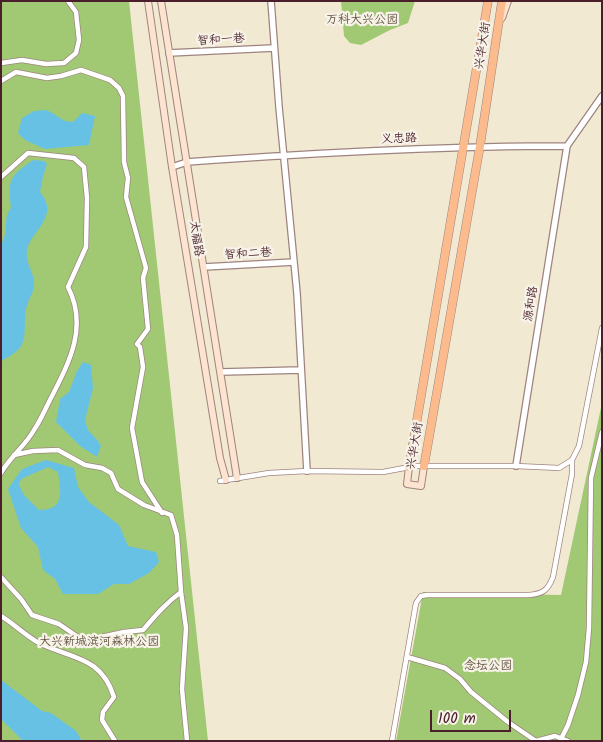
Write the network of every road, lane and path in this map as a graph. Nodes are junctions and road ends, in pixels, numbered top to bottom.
1 (68, 1) edge
2 (148, 1) edge
3 (161, 1) edge
4 (271, 1) edge
5 (502, 1) edge
6 (508, 1) edge
7 (487, 3) edge
8 (499, 26) junction
9 (274, 48) junction
10 (169, 53) junction
11 (1, 63) edge
12 (1, 80) edge
13 (602, 96) edge
14 (480, 146) junction
15 (567, 146) junction
16 (463, 147) junction
17 (284, 155) junction
18 (187, 162) junction
19 (172, 167) junction
20 (1, 177) edge
21 (294, 262) junction
22 (204, 267) junction
23 (602, 328) edge
24 (302, 370) junction
25 (221, 372) junction
26 (602, 432) edge
27 (14, 455) junction
28 (572, 460) junction
29 (424, 466) junction
30 (516, 466) junction
31 (409, 467) junction
32 (308, 471) junction
33 (1, 473) edge
34 (237, 478) junction
35 (223, 480) joint
36 (162, 512) junction
37 (1, 577) edge
38 (181, 592) junction
39 (1, 616) edge
40 (407, 656) junction
41 (561, 739) edge
42 (115, 741) edge
43 (186, 741) edge
44 (392, 741) edge
45 (536, 741) edge
46 (568, 741) edge

1 - 11 street
2 - 19 main road, 太福路
3 - 10 main road, 太福路
4 - 9 street
5 - 8 main road, 兴华大街
6 - 8 main road
7 - 16 main road, 兴华大街
8 - 14 main road, 兴华大街
9 - 10 street, 智和一巷
9 - 17 street
10 - 18 main road, 太福路
12 - 36 street
13 - 15 street
14 - 15 street, 义忠路
14 - 16 street, 义忠路
14 - 29 main road, 兴华大街
15 - 30 street, 源和路
16 - 17 street, 义忠路
16 - 31 main road, 兴华大街
17 - 18 street, 义忠路
17 - 21 street
18 - 19 street, 义忠路
18 - 22 main road, 太福路
19 - 35 main road, 太福路
20 - 27 street
21 - 22 street, 智和二巷
21 - 24 street
22 - 25 main road, 太福路
23 - 28 street
24 - 25 street
24 - 32 street
25 - 34 main road, 太福路
26 - 41 street
27 - 33 street
27 - 36 street
28 - 30 street
28 - 40 street
29 - 30 street
29 - 31 street
29 - 31 main road, 兴华大街
31 - 32 street
32 - 34 street
34 - 35 street
36 - 38 street
37 - 38 street
38 - 43 street
39 - 42 street
40 - 44 street
40 - 45 street
41 - 45 street
41 - 46 street

